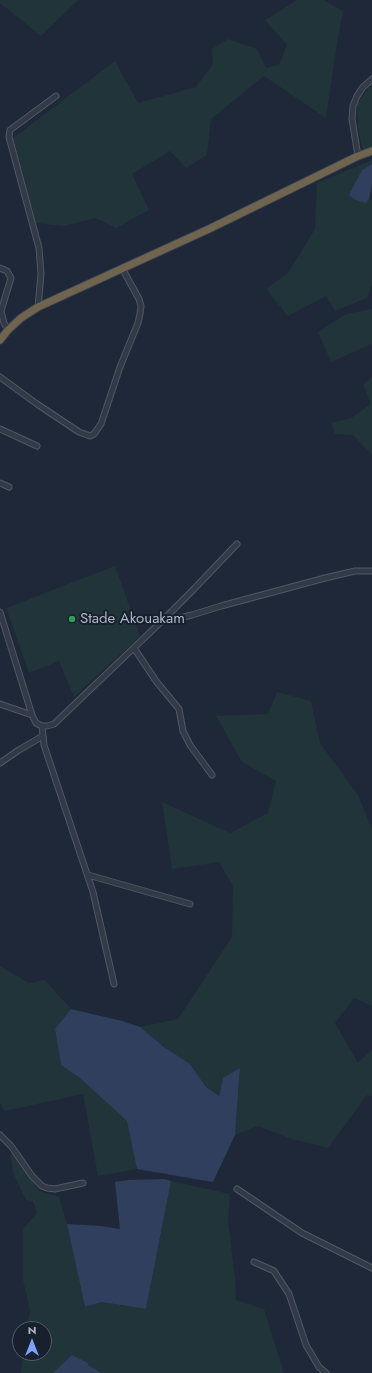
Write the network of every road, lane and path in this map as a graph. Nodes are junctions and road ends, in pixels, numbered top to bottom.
1 (372, 79) edge
2 (56, 96) dead end
3 (372, 151) edge
4 (358, 156) junction
5 (0, 268) edge
6 (122, 268) junction
7 (38, 307) junction
8 (8, 330) junction
9 (0, 340) edge
10 (0, 377) edge
11 (0, 429) edge
12 (37, 446) dead end
13 (0, 483) edge
14 (9, 487) dead end
15 (237, 544) dead end
16 (372, 571) edge
17 (0, 612) edge
18 (163, 620) junction
19 (2, 624) edge
20 (134, 648) junction
21 (0, 704) edge
22 (32, 715) junction
23 (42, 726) junction
24 (43, 736) junction
25 (0, 763) edge
26 (212, 775) dead end
27 (88, 875) junction
28 (190, 904) dead end
29 (114, 984) dead end
30 (0, 1136) edge
31 (82, 1183) dead end
32 (237, 1189) dead end
33 (254, 1262) dead end
34 (372, 1268) edge
35 (326, 1373) edge

1 - 4 street
2 - 7 street
3 - 4 highway
4 - 6 highway
5 - 8 street
6 - 7 highway
6 - 10 street
7 - 8 highway
8 - 9 highway
11 - 12 street
13 - 14 street
15 - 18 street
16 - 18 street
17 - 19 street
18 - 20 street
19 - 22 street
20 - 23 street
20 - 26 street
21 - 22 street
22 - 23 street
23 - 24 street
24 - 25 street
24 - 27 street
27 - 28 street
27 - 29 street
30 - 31 street
32 - 34 street
33 - 35 street

